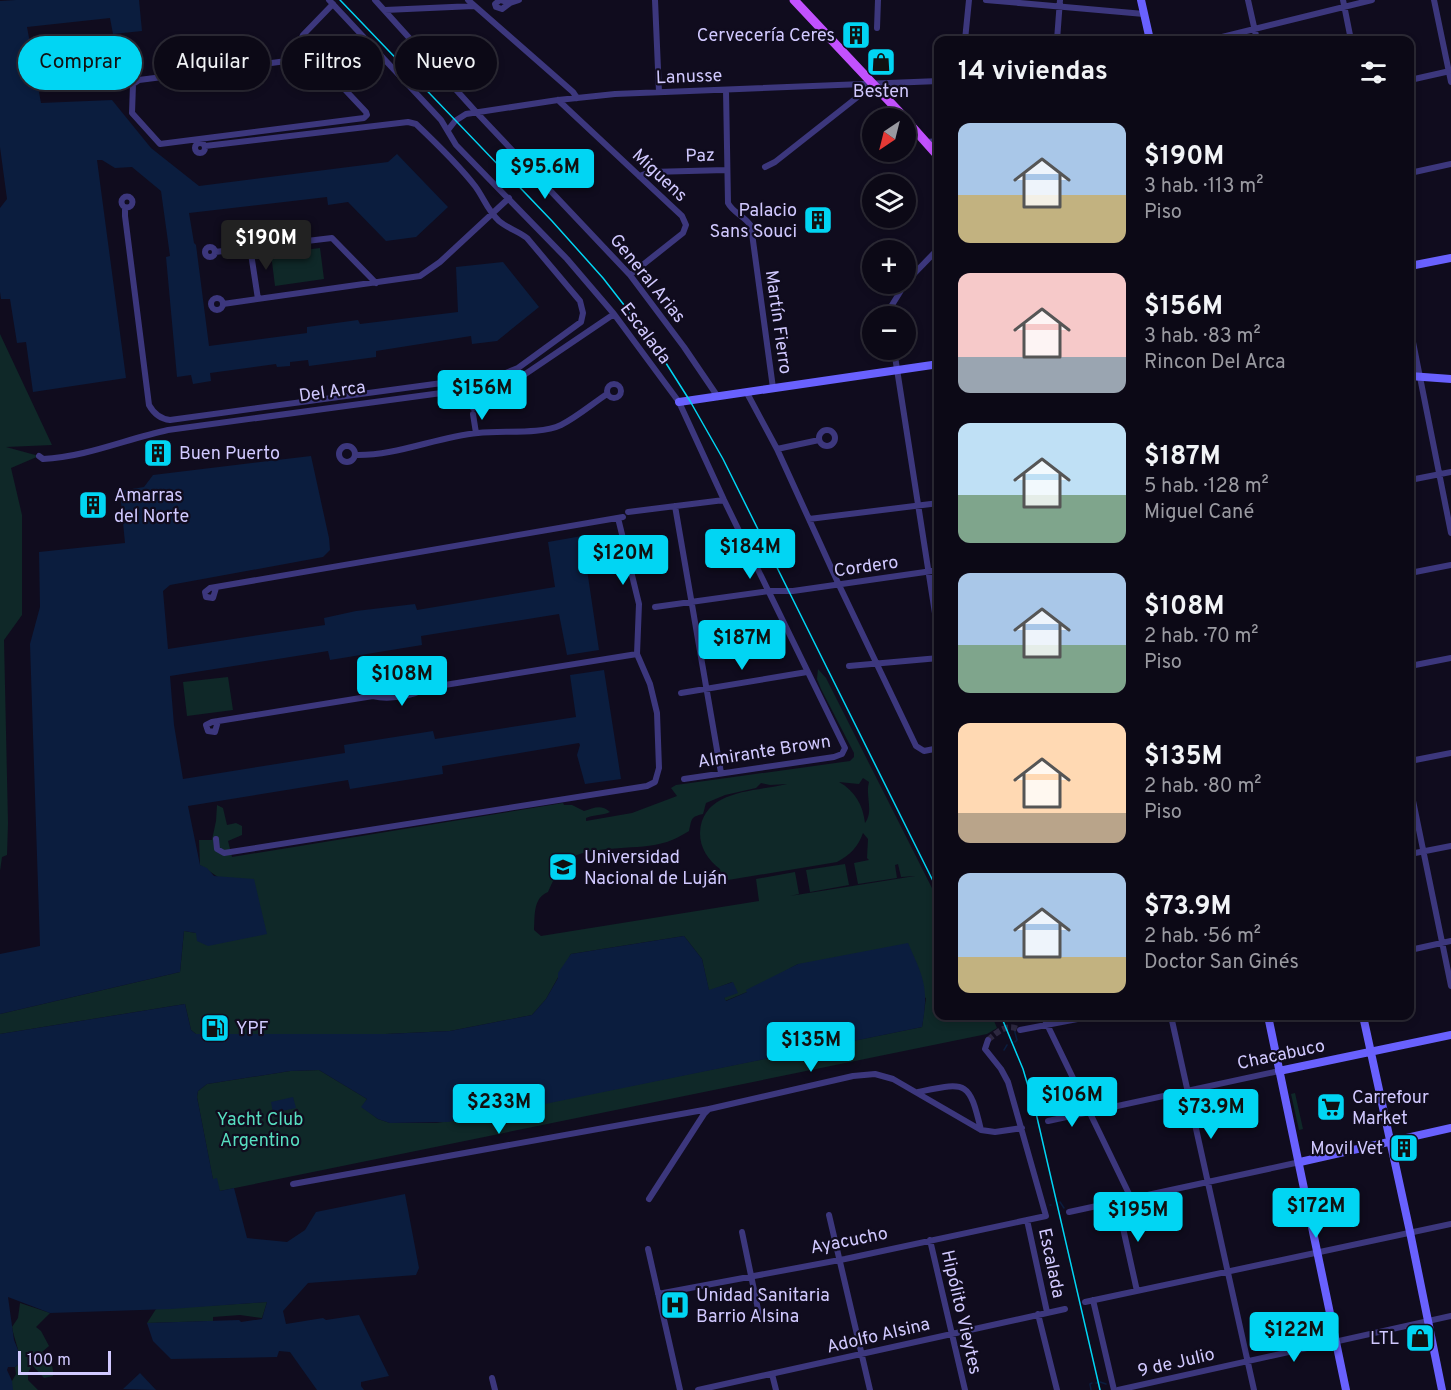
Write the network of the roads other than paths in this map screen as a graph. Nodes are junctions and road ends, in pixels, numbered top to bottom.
1 (375, 0) edge
2 (468, 0) edge
3 (519, 0) edge
4 (655, 0) edge
5 (794, 0) edge
6 (878, 0) edge
7 (969, 0) edge
8 (986, 0) edge
9 (1141, 0) edge
10 (1248, 0) edge
11 (1372, 0) edge
12 (1434, 0) edge
13 (331, 2) edge
14 (510, 3) dead end
15 (1060, 3) edge
16 (1343, 4) edge
17 (474, 6) junction
18 (385, 10) junction
19 (1144, 14) junction
20 (877, 28) dead end
21 (1254, 29) junction
22 (302, 36) edge
23 (965, 36) edge
24 (1057, 36) edge
25 (1149, 36) edge
26 (1226, 36) edge
27 (1256, 36) edge
28 (1350, 36) edge
29 (282, 62) edge
30 (1450, 71) edge
31 (1414, 79) edge
32 (934, 81) edge
33 (1451, 82) edge
34 (874, 84) junction
35 (345, 90) edge
36 (726, 90) junction
37 (659, 92) junction
38 (577, 98) junction
39 (558, 100) junction
40 (895, 108) edge
41 (477, 113) junction
42 (448, 130) junction
43 (916, 131) edge
44 (934, 141) edge
45 (926, 142) junction
46 (205, 146) dead end
47 (934, 151) edge
48 (1451, 164) edge
49 (765, 167) dead end
50 (726, 170) junction
51 (1414, 171) edge
52 (639, 176) junction
53 (509, 198) junction
54 (125, 207) dead end
55 (492, 214) junction
56 (250, 247) junction
57 (215, 252) dead end
58 (934, 253) edge
59 (1451, 258) edge
60 (1414, 265) edge
61 (916, 272) edge
62 (630, 275) junction
63 (376, 283) junction
64 (258, 299) junction
65 (223, 304) dead end
66 (614, 314) junction
67 (895, 360) edge
68 (934, 365) edge
69 (896, 369) junction
70 (1414, 376) edge
71 (1451, 379) edge
72 (773, 388) junction
73 (471, 389) junction
74 (747, 393) junction
75 (607, 394) dead end
76 (718, 397) junction
77 (679, 402) junction
78 (476, 433) junction
79 (819, 440) dead end
80 (777, 449) junction
81 (355, 455) dead end
82 (39, 456) dead end
83 (1451, 472) edge
84 (1438, 474) junction
85 (1414, 479) edge
86 (723, 500) junction
87 (934, 504) edge
88 (675, 506) junction
89 (920, 506) junction
90 (623, 516) junction
91 (809, 519) junction
92 (1451, 533) edge
93 (1451, 565) edge
94 (934, 571) edge
95 (929, 572) junction
96 (1414, 572) edge
97 (838, 585) junction
98 (216, 588) dead end
99 (769, 591) junction
100 (691, 602) junction
101 (934, 606) edge
102 (655, 607) dead end
103 (636, 654) junction
104 (934, 658) edge
105 (1451, 658) edge
106 (877, 664) junction
107 (1414, 665) edge
108 (849, 666) dead end
109 (807, 672) junction
110 (707, 688) junction
111 (681, 693) dead end
112 (218, 721) dead end
113 (845, 748) joint
114 (934, 749) edge
115 (1451, 753) edge
116 (1414, 760) edge
117 (721, 773) junction
118 (684, 779) dead end
119 (1414, 806) edge
120 (216, 839) dead end
121 (1451, 846) edge
122 (1423, 852) junction
123 (1414, 853) edge
124 (1451, 941) edge
125 (1442, 943) junction
126 (1414, 949) edge
127 (1451, 986) edge
128 (1044, 1020) edge
129 (1073, 1020) edge
130 (1172, 1020) edge
131 (1269, 1020) edge
132 (1364, 1020) edge
133 (1047, 1025) junction
134 (1020, 1030) tunnel mouth
135 (1451, 1035) edge
136 (988, 1040) dead end
137 (1370, 1052) junction
138 (1279, 1071) junction
139 (1189, 1091) junction
140 (918, 1092) junction
141 (710, 1109) junction
142 (1091, 1112) junction
143 (1048, 1121) dead end
144 (1022, 1128) junction
145 (1451, 1128) edge
146 (981, 1130) junction
147 (1390, 1143) junction
148 (1300, 1162) junction
149 (1207, 1182) junction
150 (293, 1184) dead end
151 (1131, 1198) junction
152 (649, 1199) dead end
153 (1117, 1202) junction
154 (1069, 1212) dead end
155 (829, 1215) dead end
156 (1046, 1216) joint
157 (1027, 1220) junction
158 (1451, 1224) edge
159 (742, 1232) dead end
160 (1410, 1232) junction
161 (930, 1240) junction
162 (648, 1250) dead end
163 (1317, 1251) junction
164 (838, 1259) junction
165 (1227, 1271) junction
166 (751, 1276) junction
167 (1137, 1291) junction
168 (658, 1294) junction
169 (1093, 1300) junction
170 (1085, 1302) dead end
171 (1065, 1309) dead end
172 (1047, 1312) junction
173 (759, 1314) dead end
174 (1038, 1314) junction
175 (1451, 1316) edge
176 (1428, 1322) junction
177 (952, 1333) junction
178 (1337, 1342) junction
179 (861, 1354) junction
180 (1247, 1361) junction
181 (772, 1374) junction
182 (492, 1378) dead end
183 (1126, 1389) edge
184 (495, 1390) edge
185 (680, 1390) edge
186 (698, 1390) edge
187 (776, 1390) edge
188 (870, 1390) edge
189 (965, 1390) edge
190 (1057, 1390) edge
191 (1116, 1390) edge
192 (1254, 1390) edge
193 (1347, 1390) edge
194 (1442, 1390) edge

1 - 18 street, General Arias
2 - 17 street
3 - 14 street
4 - 37 street
5 - 34 main road
6 - 20 street
7 - 23 street
8 - 15 street
9 - 19 main road
10 - 21 street
11 - 16 street
12 - 30 street
13 - 22 street
13 - 42 street, Escalada
15 - 19 street
15 - 24 street
16 - 21 street
16 - 28 street
17 - 18 street
17 - 38 street
18 - 41 street, General Arias
19 - 25 main road
21 - 26 street
21 - 27 street
29 - 35 street
30 - 31 street
30 - 33 street
32 - 34 street, Lanusse
34 - 36 street, Lanusse
34 - 40 main road
34 - 49 street
36 - 37 street, Lanusse
36 - 50 street, Martín Fierro
37 - 38 street, Lanusse
38 - 39 street, Lanusse
39 - 41 street, Lanusse
39 - 52 street, Miguens
41 - 42 street, Lanusse
41 - 62 street, General Arias
42 - 53 street, Escalada
43 - 45 main road
44 - 45 street
45 - 47 main road
46 - 55 street
48 - 51 street
50 - 52 street, Paz
50 - 72 street, Martín Fierro
52 - 62 street, Miguens
53 - 55 street
53 - 66 street, Escalada
54 - 55 street
55 - 63 street
56 - 57 street
56 - 63 street
56 - 64 street
58 - 61 street
59 - 60 main road
62 - 76 street, General Arias
63 - 64 street
64 - 65 street
66 - 73 street, Del Arca
66 - 77 street, Escalada
67 - 69 street
68 - 69 main road
69 - 72 main road
69 - 89 street
70 - 71 main road
70 - 84 street
72 - 74 main road
73 - 78 street
73 - 82 street, Del Arca
74 - 76 main road
74 - 80 street
75 - 78 street
76 - 77 main road
77 - 86 street, Escalada
78 - 81 street
79 - 80 street
80 - 91 street
83 - 84 street
84 - 85 street
84 - 92 street
86 - 88 street
86 - 99 street, Escalada
87 - 89 street
88 - 90 street
88 - 100 street
89 - 91 street
89 - 95 street
90 - 98 street
90 - 103 street
91 - 97 street
93 - 96 street
94 - 95 street, Cordero
95 - 97 street, Cordero
95 - 101 street
97 - 99 street, Cordero
97 - 106 street
99 - 100 street, Cordero
99 - 109 street, Escalada
100 - 102 street, Cordero
100 - 110 street
103 - 112 street
103 - 120 street
104 - 106 street
105 - 107 street
106 - 108 street
106 - 114 street
109 - 110 street
109 - 113 street, Escalada
110 - 111 street
110 - 117 street
113 - 117 street, Almirante Brown
115 - 116 street
117 - 118 street, Almirante Brown
119 - 122 street
121 - 122 street
122 - 123 street
122 - 125 street
124 - 125 street
125 - 126 street
125 - 127 street
128 - 133 street
129 - 133 street
130 - 139 street
131 - 138 main road
132 - 137 main road
133 - 134 street
133 - 142 street
135 - 137 main road, Chacabuco
136 - 144 street, Escalada
137 - 138 main road, Chacabuco
137 - 147 main road
138 - 139 street, Chacabuco
138 - 148 main road
139 - 142 street, Chacabuco
139 - 149 street
140 - 141 street
140 - 146 street
140 - 146 street
141 - 150 street
141 - 152 street
142 - 143 street, Chacabuco
142 - 151 street
144 - 146 street
144 - 156 street, Escalada
145 - 147 main road
147 - 148 main road
147 - 160 main road
148 - 149 street
148 - 163 main road
149 - 151 street
149 - 165 street
151 - 153 street
153 - 154 street
153 - 167 street
155 - 164 street
156 - 157 street, Ayacucho
157 - 161 street, Ayacucho
157 - 172 street, Escalada
158 - 160 street
159 - 166 street
160 - 163 street
160 - 176 main road
161 - 164 street, Ayacucho
161 - 177 street, Hipólito Vieytes
162 - 168 street
163 - 165 street
163 - 178 main road
164 - 166 street, Ayacucho
164 - 179 street
165 - 167 street
165 - 180 street
166 - 168 street, Ayacucho
166 - 173 street
167 - 169 street
168 - 185 street
169 - 170 street
169 - 191 street
171 - 172 street, Adolfo Alsina
172 - 174 street, Adolfo Alsina
174 - 177 street, Adolfo Alsina
174 - 190 street, Escalada
175 - 176 street, 9 de Julio
176 - 178 street, 9 de Julio
176 - 194 main road
177 - 179 street, Adolfo Alsina
177 - 189 street, Hipólito Vieytes
178 - 180 street, 9 de Julio
178 - 193 main road
179 - 181 street, Adolfo Alsina
179 - 188 street
180 - 183 street, 9 de Julio
180 - 192 street
181 - 186 street, Adolfo Alsina
181 - 187 street
182 - 184 street
183 - 191 street, 9 de Julio

